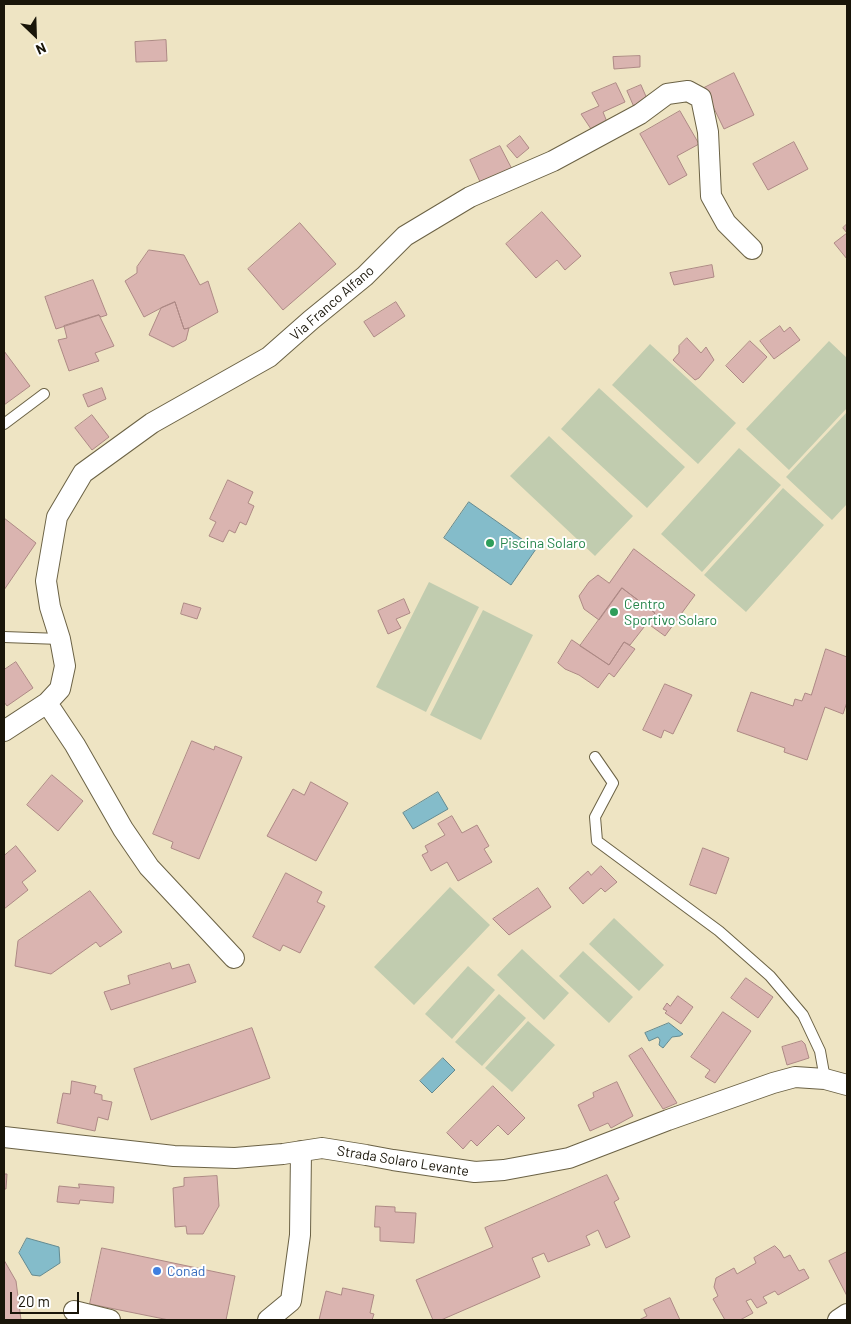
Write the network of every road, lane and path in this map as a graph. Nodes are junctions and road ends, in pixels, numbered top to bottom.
1 (752, 249) dead end
2 (44, 394) dead end
3 (4, 424) edge
4 (4, 638) edge
5 (60, 639) junction
6 (46, 702) junction
7 (4, 731) edge
8 (595, 757) dead end
9 (234, 958) dead end
10 (825, 1079) junction
11 (847, 1085) edge
12 (4, 1137) edge
13 (301, 1151) junction
14 (74, 1312) dead end
15 (847, 1314) edge
16 (110, 1320) edge
17 (268, 1320) edge
18 (838, 1320) edge

1 - 5 street, Via Franco Alfano
2 - 3 lane
4 - 5 lane
5 - 6 street, Via Franco Alfano
6 - 7 street, Via Franco Alfano
6 - 9 street
8 - 10 lane
10 - 11 street, Strada Solaro Levante
10 - 13 street, Strada Solaro Levante
12 - 13 street, Strada Solaro Levante
13 - 17 street
14 - 16 street
15 - 18 street

